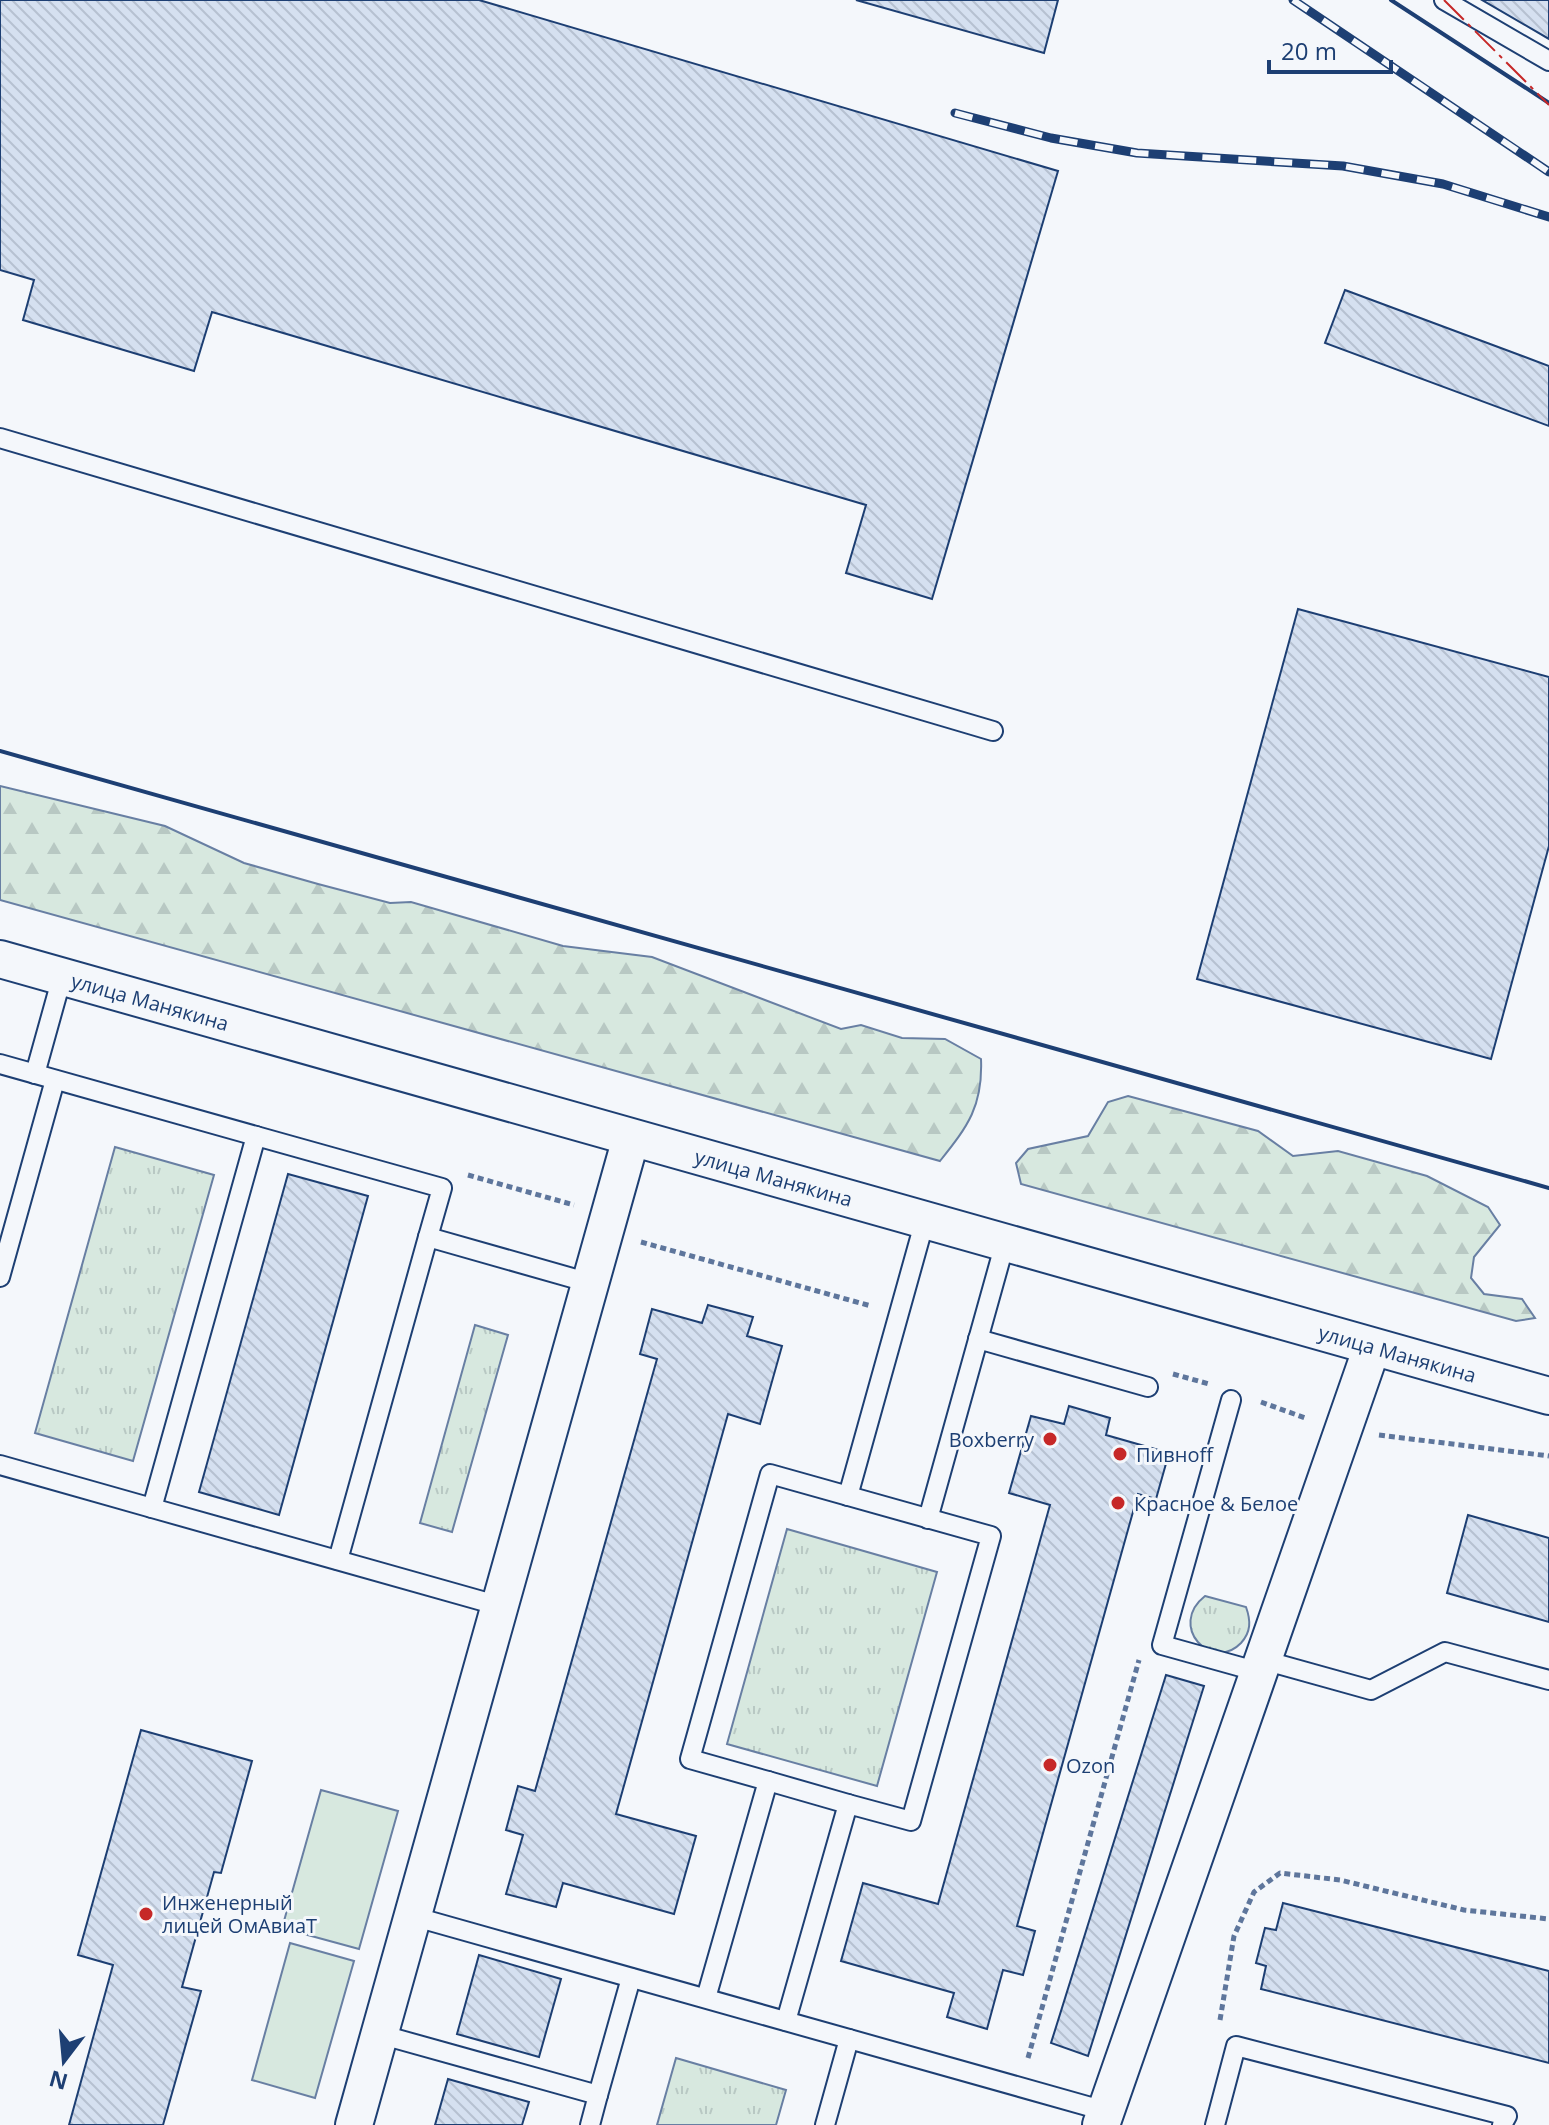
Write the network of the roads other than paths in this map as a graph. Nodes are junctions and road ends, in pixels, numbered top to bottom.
1 (1444, 0) edge
2 (1549, 61) edge
3 (0, 438) edge
4 (993, 731) dead end
5 (0, 959) edge
6 (62, 977) junction
7 (0, 1064) edge
8 (35, 1074) junction
9 (55, 1080) junction
10 (256, 1136) junction
11 (631, 1138) junction
12 (925, 1220) junction
13 (428, 1237) junction
14 (1005, 1243) junction
15 (0, 1277) edge
16 (590, 1283) junction
17 (978, 1339) junction
18 (1372, 1347) junction
19 (1148, 1387) dead end
20 (1549, 1396) edge
21 (1231, 1400) dead end
22 (0, 1465) edge
23 (848, 1496) junction
24 (152, 1508) junction
25 (928, 1519) junction
26 (338, 1560) junction
27 (500, 1606) junction
28 (1261, 1666) junction
29 (1549, 1680) edge
30 (768, 1781) junction
31 (848, 1804) junction
32 (412, 1916) junction
33 (631, 1978) junction
34 (706, 1998) junction
35 (786, 2021) junction
36 (379, 2034) junction
37 (849, 2039) junction
38 (598, 2095) junction
39 (1103, 2118) edge
40 (354, 2125) edge
41 (590, 2125) edge
42 (825, 2125) edge
43 (1215, 2125) edge
44 (1502, 2125) edge

1 - 2 lane
3 - 4 lane
5 - 6 street, улица Манякина
6 - 8 lane
6 - 11 street, улица Манякина
7 - 8 lane
8 - 9 lane
9 - 10 lane
9 - 15 lane
10 - 13 lane
10 - 24 lane
11 - 12 street, улица Манякина
11 - 16 street
12 - 14 street, улица Манякина
12 - 23 lane
13 - 16 lane
13 - 26 lane
14 - 17 lane
14 - 18 street, улица Манякина
16 - 27 street
17 - 19 lane
17 - 25 lane
18 - 20 street, улица Манякина
18 - 28 street
21 - 28 lane
22 - 24 lane
23 - 25 lane
23 - 30 lane
24 - 26 lane
25 - 31 lane
26 - 27 lane
27 - 32 street
28 - 29 lane
28 - 39 street
30 - 31 lane
30 - 34 lane
31 - 35 lane
32 - 33 lane
32 - 36 street
33 - 34 lane
33 - 38 lane
34 - 35 lane
35 - 37 lane
36 - 38 lane
36 - 40 street
37 - 39 lane
37 - 42 lane
38 - 41 lane
43 - 44 lane

